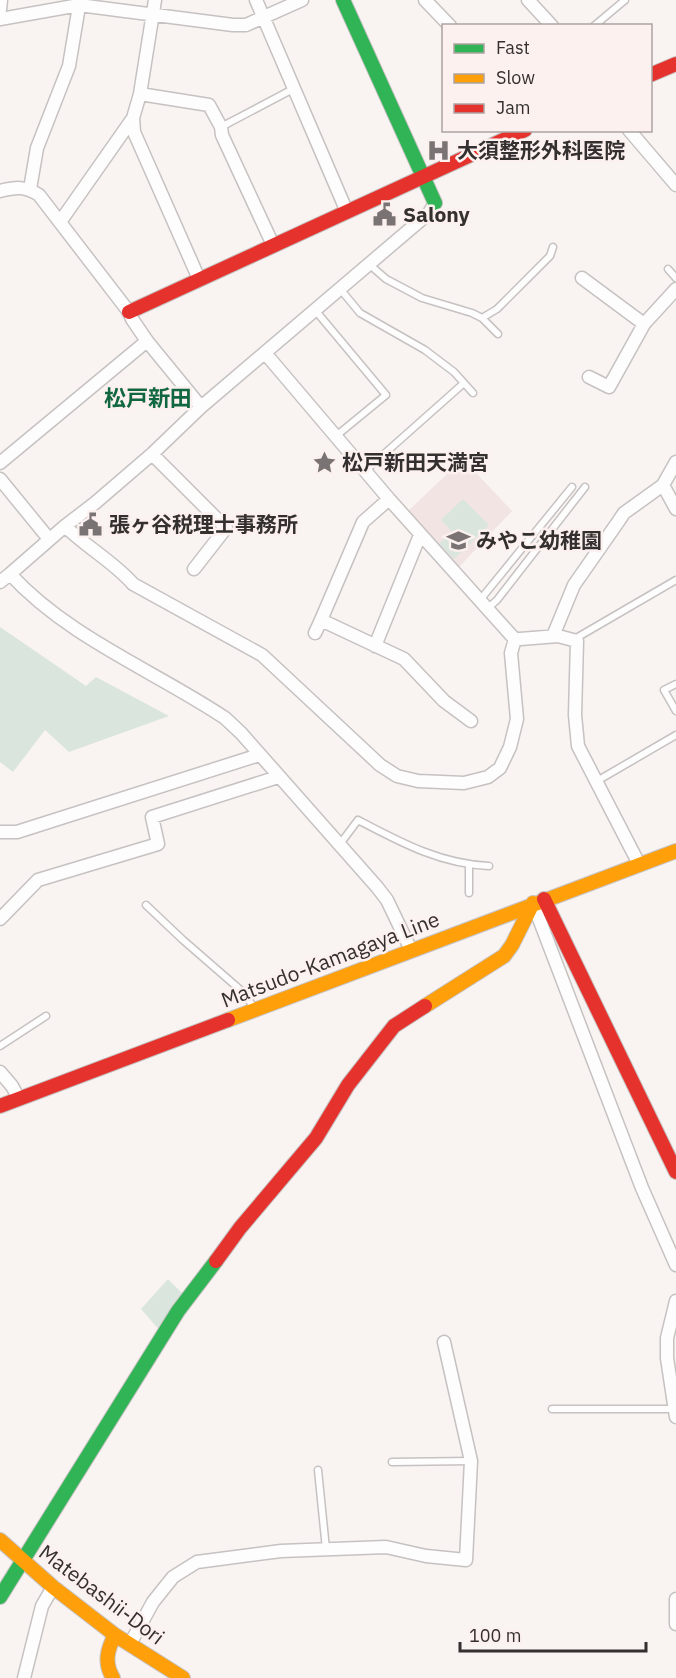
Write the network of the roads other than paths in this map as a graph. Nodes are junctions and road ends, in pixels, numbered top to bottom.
1 (1, 0) edge
2 (155, 0) edge
3 (256, 0) edge
4 (302, 0) edge
5 (343, 0) edge
6 (425, 0) edge
7 (528, 0) edge
8 (625, 0) edge
9 (79, 3) edge
10 (0, 10) edge
11 (153, 15) junction
12 (263, 16) junction
13 (0, 19) edge
14 (448, 24) edge
15 (550, 24) edge
16 (596, 24) edge
17 (676, 64) edge
18 (652, 75) edge
19 (293, 89) junction
20 (140, 94) junction
21 (133, 118) junction
22 (221, 127) junction
23 (521, 132) edge
24 (631, 132) edge
25 (422, 177) junction
26 (676, 185) edge
27 (30, 189) junction
28 (0, 191) edge
29 (435, 203) joint
30 (348, 212) junction
31 (60, 222) junction
32 (273, 245) junction
33 (553, 247) dead end
34 (370, 265) junction
35 (668, 269) dead end
36 (582, 278) dead end
37 (676, 278) edge
38 (199, 279) junction
39 (676, 289) edge
40 (341, 290) junction
41 (315, 310) junction
42 (129, 312) junction
43 (482, 318) junction
44 (644, 324) junction
45 (498, 334) dead end
46 (147, 341) junction
47 (266, 353) junction
48 (589, 376) dead end
49 (464, 383) junction
50 (474, 393) dead end
51 (201, 407) junction
52 (336, 436) junction
53 (152, 454) junction
54 (676, 462) edge
55 (0, 464) edge
56 (366, 470) junction
57 (0, 479) edge
58 (663, 485) junction
59 (572, 487) dead end
60 (585, 487) dead end
61 (389, 499) junction
62 (676, 508) edge
63 (65, 526) junction
64 (420, 535) junction
65 (49, 539) junction
66 (194, 569) dead end
67 (4, 576) edge
68 (676, 580) edge
69 (483, 605) junction
70 (321, 620) junction
71 (315, 633) dead end
72 (553, 636) junction
73 (515, 639) junction
74 (577, 641) junction
75 (375, 646) junction
76 (676, 684) edge
77 (676, 711) edge
78 (471, 721) dead end
79 (676, 735) edge
80 (259, 755) junction
81 (278, 777) junction
82 (597, 781) junction
83 (0, 832) edge
84 (340, 844) junction
85 (676, 850) edge
86 (639, 864) junction
87 (469, 866) junction
88 (489, 866) dead end
89 (469, 893) dead end
90 (538, 901) junction
91 (146, 905) dead end
92 (0, 919) edge
93 (411, 950) junction
94 (255, 1010) junction
95 (46, 1017) dead end
96 (0, 1046) edge
97 (0, 1072) edge
98 (20, 1099) junction
99 (0, 1107) edge
100 (676, 1172) edge
101 (676, 1265) edge
102 (676, 1301) edge
103 (444, 1342) dead end
104 (552, 1409) dead end
105 (675, 1413) edge
106 (471, 1461) junction
107 (392, 1462) dead end
108 (318, 1470) dead end
109 (0, 1540) edge
110 (326, 1549) junction
111 (23, 1562) junction
112 (53, 1587) junction
113 (0, 1597) edge
114 (676, 1599) edge
115 (676, 1624) edge
116 (115, 1635) junction
117 (130, 1644) junction
118 (24, 1678) edge
119 (113, 1678) edge
120 (183, 1678) edge

1 - 10 street
2 - 11 street
3 - 12 street
4 - 12 street
5 - 25 street
6 - 14 street
7 - 15 street
8 - 16 lane
9 - 11 street
9 - 13 street
9 - 27 street
11 - 12 street
11 - 20 street
12 - 19 street
17 - 18 street
19 - 22 lane
19 - 30 street
20 - 21 street
20 - 22 street
21 - 31 street
21 - 38 street
22 - 32 street
23 - 25 street
24 - 26 street
25 - 29 street
25 - 30 street
27 - 28 street
27 - 31 street
29 - 34 street
30 - 32 street
31 - 42 street
32 - 38 street
33 - 43 lane
34 - 40 street
34 - 43 lane
35 - 37 lane
36 - 44 street
38 - 42 street
39 - 44 street
40 - 41 street
40 - 49 lane
41 - 47 street
41 - 52 lane
42 - 46 street
43 - 45 lane
44 - 48 street
46 - 51 street
46 - 55 street
47 - 51 street
47 - 52 street
49 - 50 lane
49 - 56 lane
51 - 53 street
52 - 56 street
53 - 63 street
53 - 66 street
54 - 58 street
56 - 61 street
57 - 65 street
58 - 62 street
58 - 72 street
59 - 69 lane
60 - 69 lane
61 - 64 street
61 - 70 street
63 - 65 street
63 - 73 street
64 - 69 street
64 - 75 street
65 - 67 street
67 - 80 street
68 - 74 lane
69 - 73 street
70 - 71 street
70 - 75 street
72 - 73 street
72 - 74 street
74 - 82 street
75 - 78 street
76 - 77 lane
79 - 82 lane
80 - 81 street
80 - 83 street
81 - 84 street
81 - 92 street
82 - 86 street
84 - 87 lane
84 - 93 street
85 - 86 street, Matsudo-Kamagaya Line
86 - 90 street, Matsudo-Kamagaya Line
87 - 88 lane
87 - 89 lane
90 - 93 street, Matsudo-Kamagaya Line
90 - 100 street
90 - 101 street
90 - 111 street
91 - 94 lane
93 - 94 street, Matsudo-Kamagaya Line
94 - 98 street, Matsudo-Kamagaya Line
95 - 96 lane
97 - 98 street
98 - 99 street, Matsudo-Kamagaya Line
102 - 105 street
103 - 106 street
104 - 105 lane
106 - 107 lane
106 - 110 street
108 - 110 lane
109 - 111 street, Matebashii-Dori
110 - 117 street
111 - 112 street, Matebashii-Dori
111 - 113 street
112 - 116 street, Matebashii-Dori
112 - 118 street
114 - 115 street
116 - 117 street, Matebashii-Dori
116 - 119 street
117 - 120 street, Matebashii-Dori

